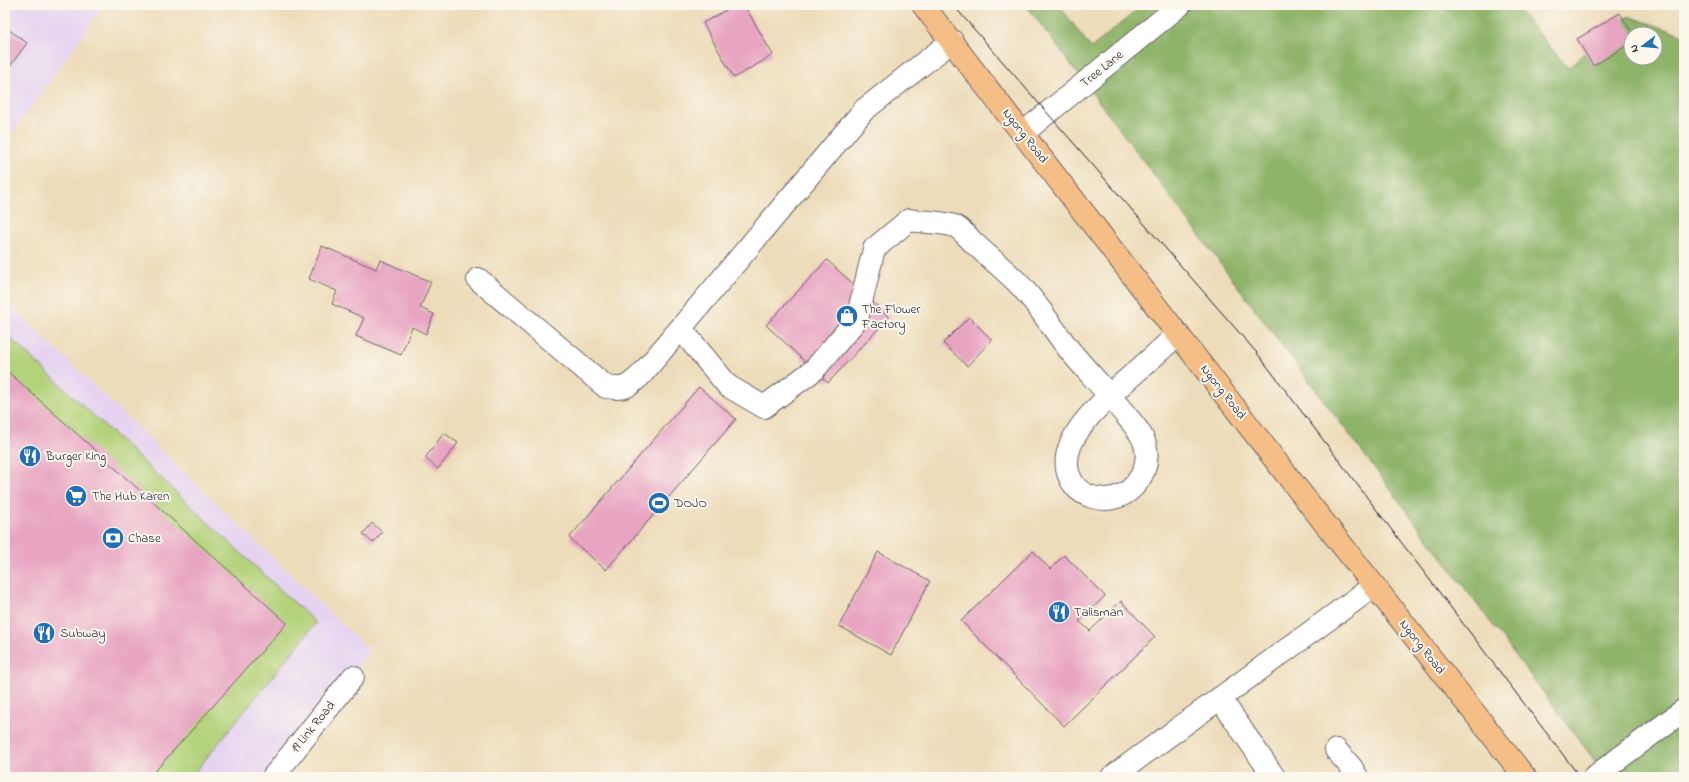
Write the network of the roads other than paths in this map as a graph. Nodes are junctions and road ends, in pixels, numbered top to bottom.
1 (924, 5) edge
2 (1180, 5) edge
3 (952, 41) junction
4 (1023, 133) junction
5 (478, 279) dead end
6 (681, 329) junction
7 (1178, 334) junction
8 (1110, 395) junction
9 (1374, 586) junction
10 (353, 677) dead end
11 (1220, 698) junction
12 (1684, 710) edge
13 (1336, 750) dead end
14 (273, 777) edge
15 (1112, 777) edge
16 (1274, 777) edge
17 (1357, 777) edge
18 (1525, 777) edge
19 (1594, 777) edge

1 - 3 main road, Ngong Road
2 - 4 street, Tree Lane
3 - 4 main road, Ngong Road
3 - 6 street
4 - 7 main road, Ngong Road
5 - 6 street
6 - 8 street
7 - 8 street
7 - 9 main road, Ngong Road
8 - 8 street
9 - 11 street
9 - 18 main road, Ngong Road
10 - 14 street, 19 Link Road
11 - 15 street
11 - 16 street
12 - 19 street
13 - 17 street

